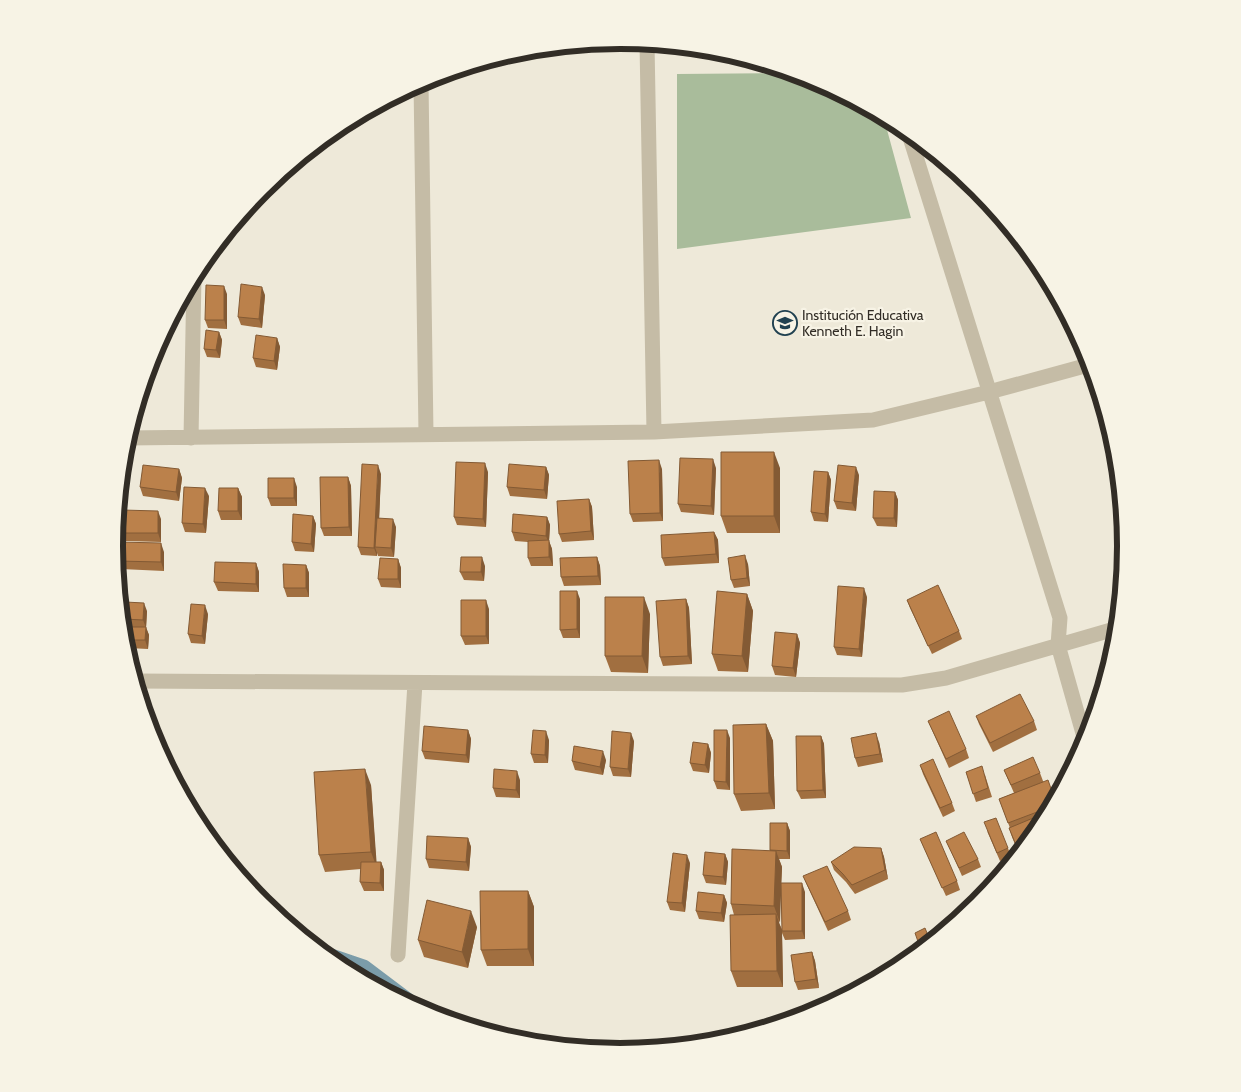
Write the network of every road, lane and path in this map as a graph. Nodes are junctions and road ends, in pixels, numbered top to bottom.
1 (647, 50) edge
2 (420, 91) edge
3 (912, 144) edge
4 (194, 291) edge
5 (1084, 366) edge
6 (989, 392) junction
7 (654, 432) junction
8 (426, 434) junction
9 (135, 438) edge
10 (191, 438) junction
11 (1110, 630) edge
12 (1058, 645) junction
13 (142, 681) edge
14 (415, 683) junction
15 (1082, 730) edge
16 (398, 955) dead end

1 - 7 street
2 - 8 street
3 - 6 street
4 - 10 street
5 - 6 street
6 - 7 street
6 - 12 street
7 - 8 street
8 - 10 street
9 - 10 street
11 - 12 street
12 - 14 street
12 - 15 street
13 - 14 street
14 - 16 street

